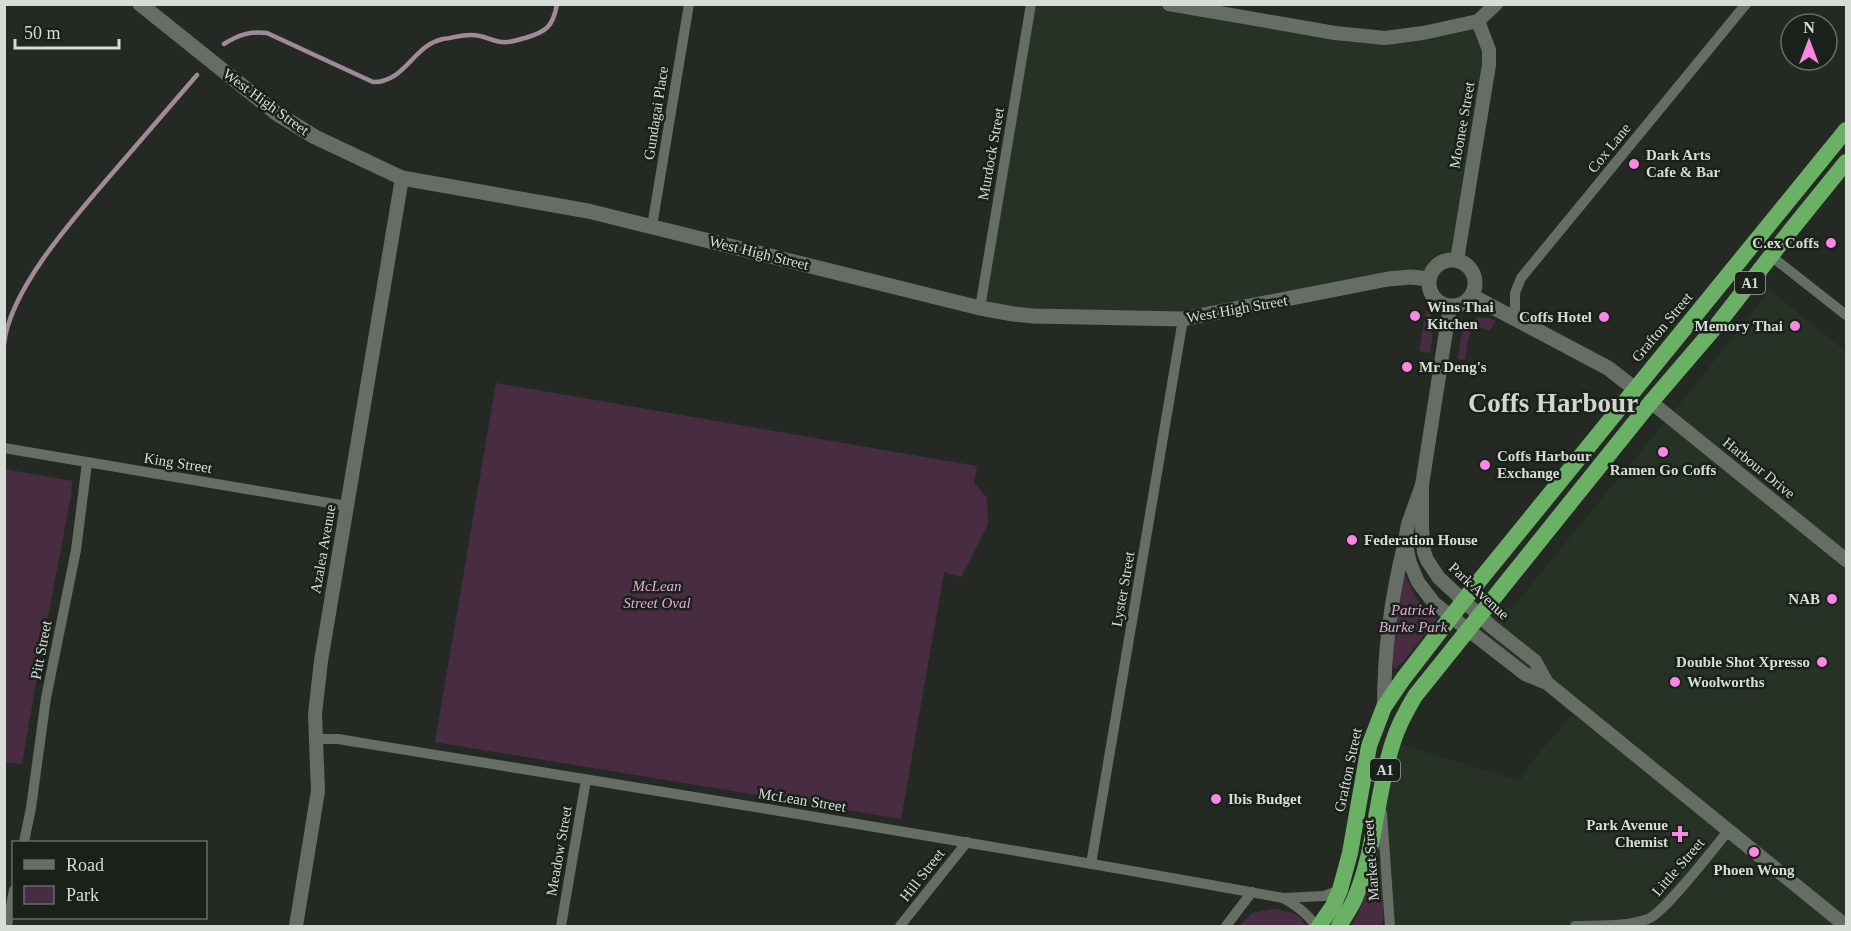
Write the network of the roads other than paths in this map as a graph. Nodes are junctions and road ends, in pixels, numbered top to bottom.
1 (140, 4) edge
2 (689, 4) edge
3 (1031, 4) edge
4 (1169, 4) edge
5 (1496, 4) edge
6 (1746, 4) edge
7 (1478, 21) junction
8 (1846, 130) edge
9 (1846, 162) edge
10 (402, 178) junction
11 (652, 226) junction
12 (1771, 256) junction
13 (1457, 260) junction
14 (1429, 279) junction
15 (1472, 296) junction
16 (1450, 306) junction
17 (980, 308) junction
18 (1846, 315) edge
19 (1515, 318) junction
20 (1183, 319) junction
21 (1635, 389) junction
22 (1651, 402) junction
23 (4, 448) edge
24 (87, 463) junction
25 (1422, 485) junction
26 (347, 506) junction
27 (1406, 535) junction
28 (1846, 560) edge
29 (1464, 600) junction
30 (1479, 616) junction
31 (1451, 617) junction
32 (1467, 629) junction
33 (1547, 682) junction
34 (1384, 707) junction
35 (316, 739) junction
36 (586, 780) junction
37 (1380, 792) junction
38 (1729, 830) junction
39 (24, 841) edge
40 (967, 842) junction
41 (1091, 864) junction
42 (1340, 890) junction
43 (1252, 892) junction
44 (1283, 898) junction
45 (12, 901) edge
46 (1608, 926) edge
47 (1846, 926) edge
48 (7, 927) edge
49 (296, 927) edge
50 (561, 927) edge
51 (900, 927) edge
52 (1226, 927) edge
53 (1317, 927) edge
54 (1339, 927) edge
55 (1390, 927) edge
56 (1575, 927) edge

1 - 10 main road, West High Street
2 - 11 street, Gundagai Place
3 - 17 street, Murdock Street
4 - 7 street
5 - 7 street
6 - 19 street, Cox Lane
7 - 13 street, Moonee Street
8 - 21 highway, Grafton Street / A1
9 - 12 highway, A1
10 - 11 main road, West High Street
10 - 26 street, Azalea Avenue
11 - 17 main road, West High Street
12 - 18 street
12 - 22 highway, A1
13 - 14 main road
13 - 15 main road
14 - 16 main road
14 - 20 main road, West High Street
15 - 16 main road
15 - 19 main road
16 - 25 street
17 - 20 main road, West High Street
19 - 21 main road
20 - 41 street, Lyster Street
21 - 22 highway
21 - 29 highway, Grafton Street / A1
22 - 28 street, Harbour Drive
22 - 30 highway, A1
23 - 24 street, King Street
24 - 26 street, King Street
24 - 39 street, Pitt Street
25 - 27 street, Park Avenue
25 - 29 street, Park Avenue
26 - 35 street, Azalea Avenue
27 - 31 street, Park Avenue
27 - 34 street
29 - 30 street, Park Avenue
29 - 31 highway, Grafton Street / A1
30 - 32 highway, A1
30 - 33 street, Park Avenue
31 - 32 street, Park Avenue
31 - 34 highway, Grafton Street / A1
32 - 33 street, Park Avenue
32 - 37 highway, A1
33 - 38 street, Park Avenue
34 - 42 highway, Grafton Street / A1
35 - 36 street, McLean Street
35 - 49 street, Azalea Avenue
36 - 40 street, McLean Street
36 - 50 street, Meadow Street
37 - 54 highway, A1
37 - 55 street, Market Street
38 - 46 street, Little Street
38 - 47 street, Park Avenue
40 - 41 street, McLean Street
40 - 51 street, Hill Street
41 - 43 street, McLean Street
42 - 44 street, McLean Street
42 - 53 highway, Grafton Street / A1
43 - 44 street, McLean Street
43 - 52 street
44 - 53 street, McLean Street
45 - 48 street
46 - 56 street, Little Street

